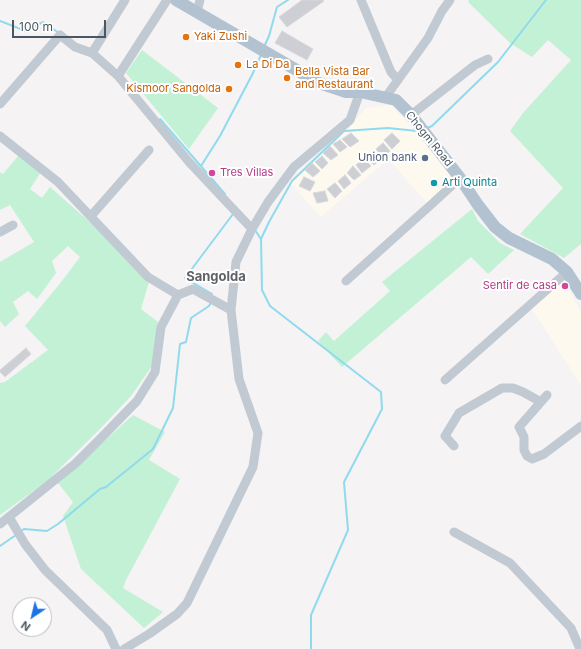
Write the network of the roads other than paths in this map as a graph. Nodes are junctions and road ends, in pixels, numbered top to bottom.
1 (125, 0) edge
2 (168, 0) edge
3 (176, 0) edge
4 (361, 0) edge
5 (450, 0) edge
6 (198, 6) edge
7 (92, 53) junction
8 (488, 59) dead end
9 (118, 76) junction
10 (398, 80) junction
11 (360, 92) junction
12 (385, 98) junction
13 (0, 104) edge
14 (411, 115) junction
15 (0, 136) edge
16 (149, 150) dead end
17 (460, 178) junction
18 (91, 216) junction
19 (13, 225) dead end
20 (252, 229) junction
21 (0, 232) edge
22 (567, 272) junction
23 (346, 281) dead end
24 (581, 294) edge
25 (178, 295) junction
26 (231, 310) junction
27 (445, 380) dead end
28 (547, 395) dead end
29 (541, 402) junction
30 (581, 426) edge
31 (454, 446) dead end
32 (9, 517) junction
33 (0, 524) edge
34 (454, 532) dead end
35 (116, 649) edge
36 (124, 649) edge
37 (580, 649) edge

1 - 7 street
2 - 9 street
3 - 6 main road, Chogm Road
4 - 10 street
5 - 10 street
6 - 11 main road, Chogm Road
7 - 9 street
7 - 13 street
8 - 14 street
9 - 20 street
10 - 12 street
11 - 12 main road, Chogm Road
11 - 20 street
12 - 14 main road, Chogm Road
14 - 17 main road, Chogm Road
15 - 18 street
16 - 18 street
17 - 22 main road, Chogm Road
17 - 23 street
18 - 25 street
19 - 21 street
20 - 26 street
22 - 24 main road, Chogm Road
22 - 27 street
25 - 26 street
25 - 32 street
26 - 36 street
28 - 29 street
29 - 30 street
29 - 31 street
32 - 33 street
32 - 35 street
34 - 37 street

